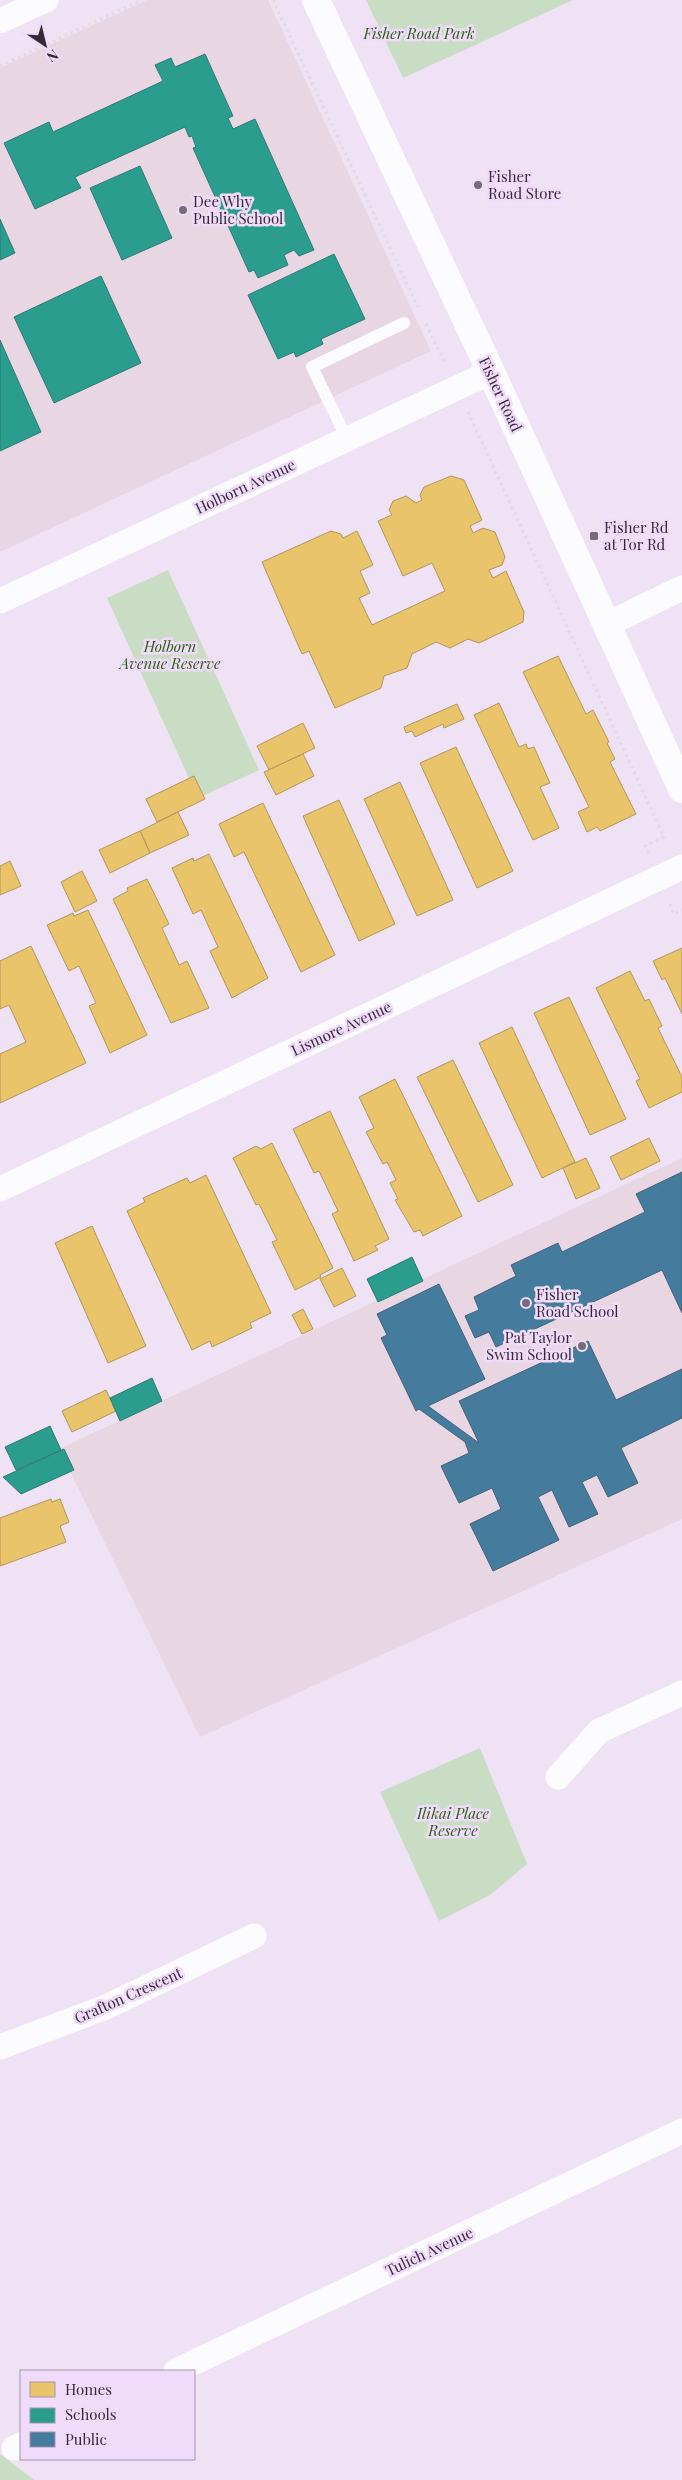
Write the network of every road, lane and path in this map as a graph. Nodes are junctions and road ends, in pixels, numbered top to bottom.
1 (46, 0) edge
2 (142, 0) edge
3 (273, 0) edge
4 (316, 0) edge
5 (0, 21) edge
6 (0, 66) edge
7 (420, 311) dead end
8 (425, 320) dead end
9 (404, 323) dead end
10 (491, 372) junction
11 (456, 387) junction
12 (347, 439) junction
13 (682, 588) edge
14 (0, 601) edge
15 (606, 625) junction
16 (682, 789) edge
17 (645, 846) dead end
18 (682, 867) edge
19 (682, 910) edge
20 (674, 914) dead end
21 (0, 1189) edge
22 (682, 1693) edge
23 (558, 1777) dead end
24 (254, 1936) dead end
25 (0, 2048) edge
26 (682, 2131) edge
27 (178, 2370) edge

1 - 5 street
2 - 6 path
3 - 7 path
4 - 10 main road, Fisher Road
8 - 11 path
9 - 12 lane
10 - 11 street, Holborn Avenue
10 - 15 main road, Fisher Road
11 - 12 street, Holborn Avenue
11 - 17 path
12 - 14 street, Holborn Avenue
13 - 15 street
15 - 16 main road, Fisher Road
18 - 21 street, Lismore Avenue
19 - 20 path
22 - 23 street
24 - 25 street, Grafton Crescent
26 - 27 street, Tulich Avenue

